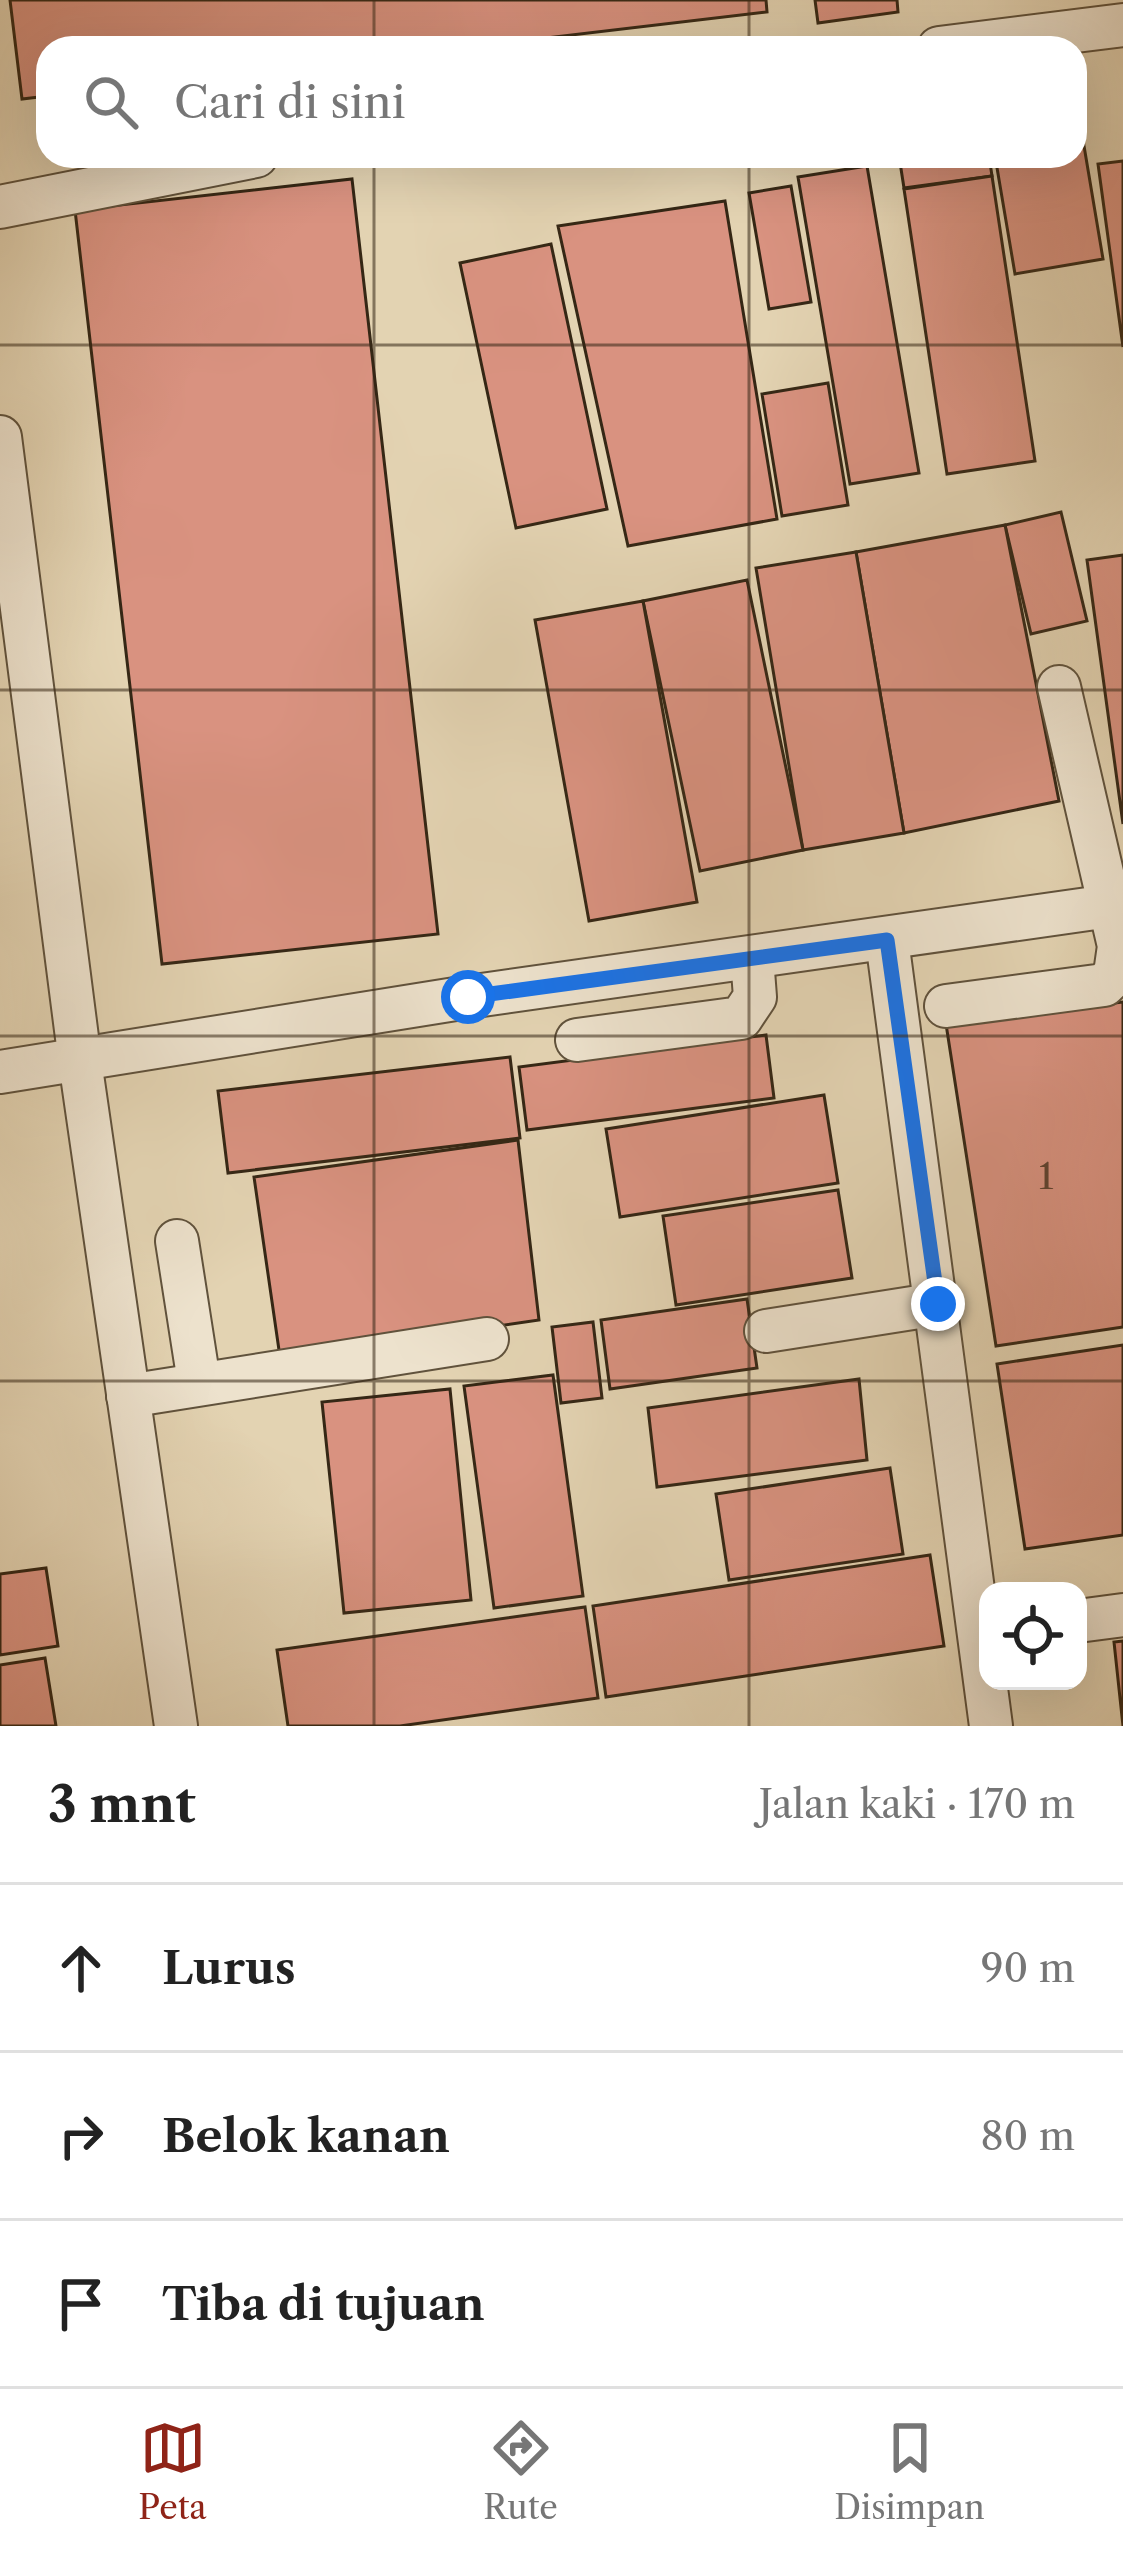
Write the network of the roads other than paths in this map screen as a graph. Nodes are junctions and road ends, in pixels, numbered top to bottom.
1 (1123, 25) edge
2 (1035, 36) edge
3 (196, 168) edge
4 (0, 207) edge
5 (0, 437) edge
6 (1059, 687) dead end
7 (1116, 904) edge
8 (887, 940) junction
9 (752, 958) junction
10 (946, 1006) dead end
11 (577, 1040) dead end
12 (80, 1061) junction
13 (0, 1072) edge
14 (177, 1241) dead end
15 (938, 1304) junction
16 (766, 1330) dead end
17 (488, 1340) dead end
18 (199, 1382) junction
19 (128, 1396) junction
20 (979, 1586) edge
21 (1123, 1615) edge
22 (1087, 1620) edge
23 (989, 1690) edge
24 (176, 1726) edge
25 (991, 1726) edge

1 - 2 lane
3 - 4 lane
5 - 12 lane
6 - 7 lane
7 - 8 lane
7 - 10 lane
8 - 9 lane
8 - 15 lane
9 - 11 lane
9 - 12 lane
12 - 13 lane
12 - 19 lane
14 - 18 lane
15 - 16 lane
15 - 20 lane
17 - 18 lane
18 - 19 lane
19 - 24 lane
21 - 22 lane
23 - 25 lane

